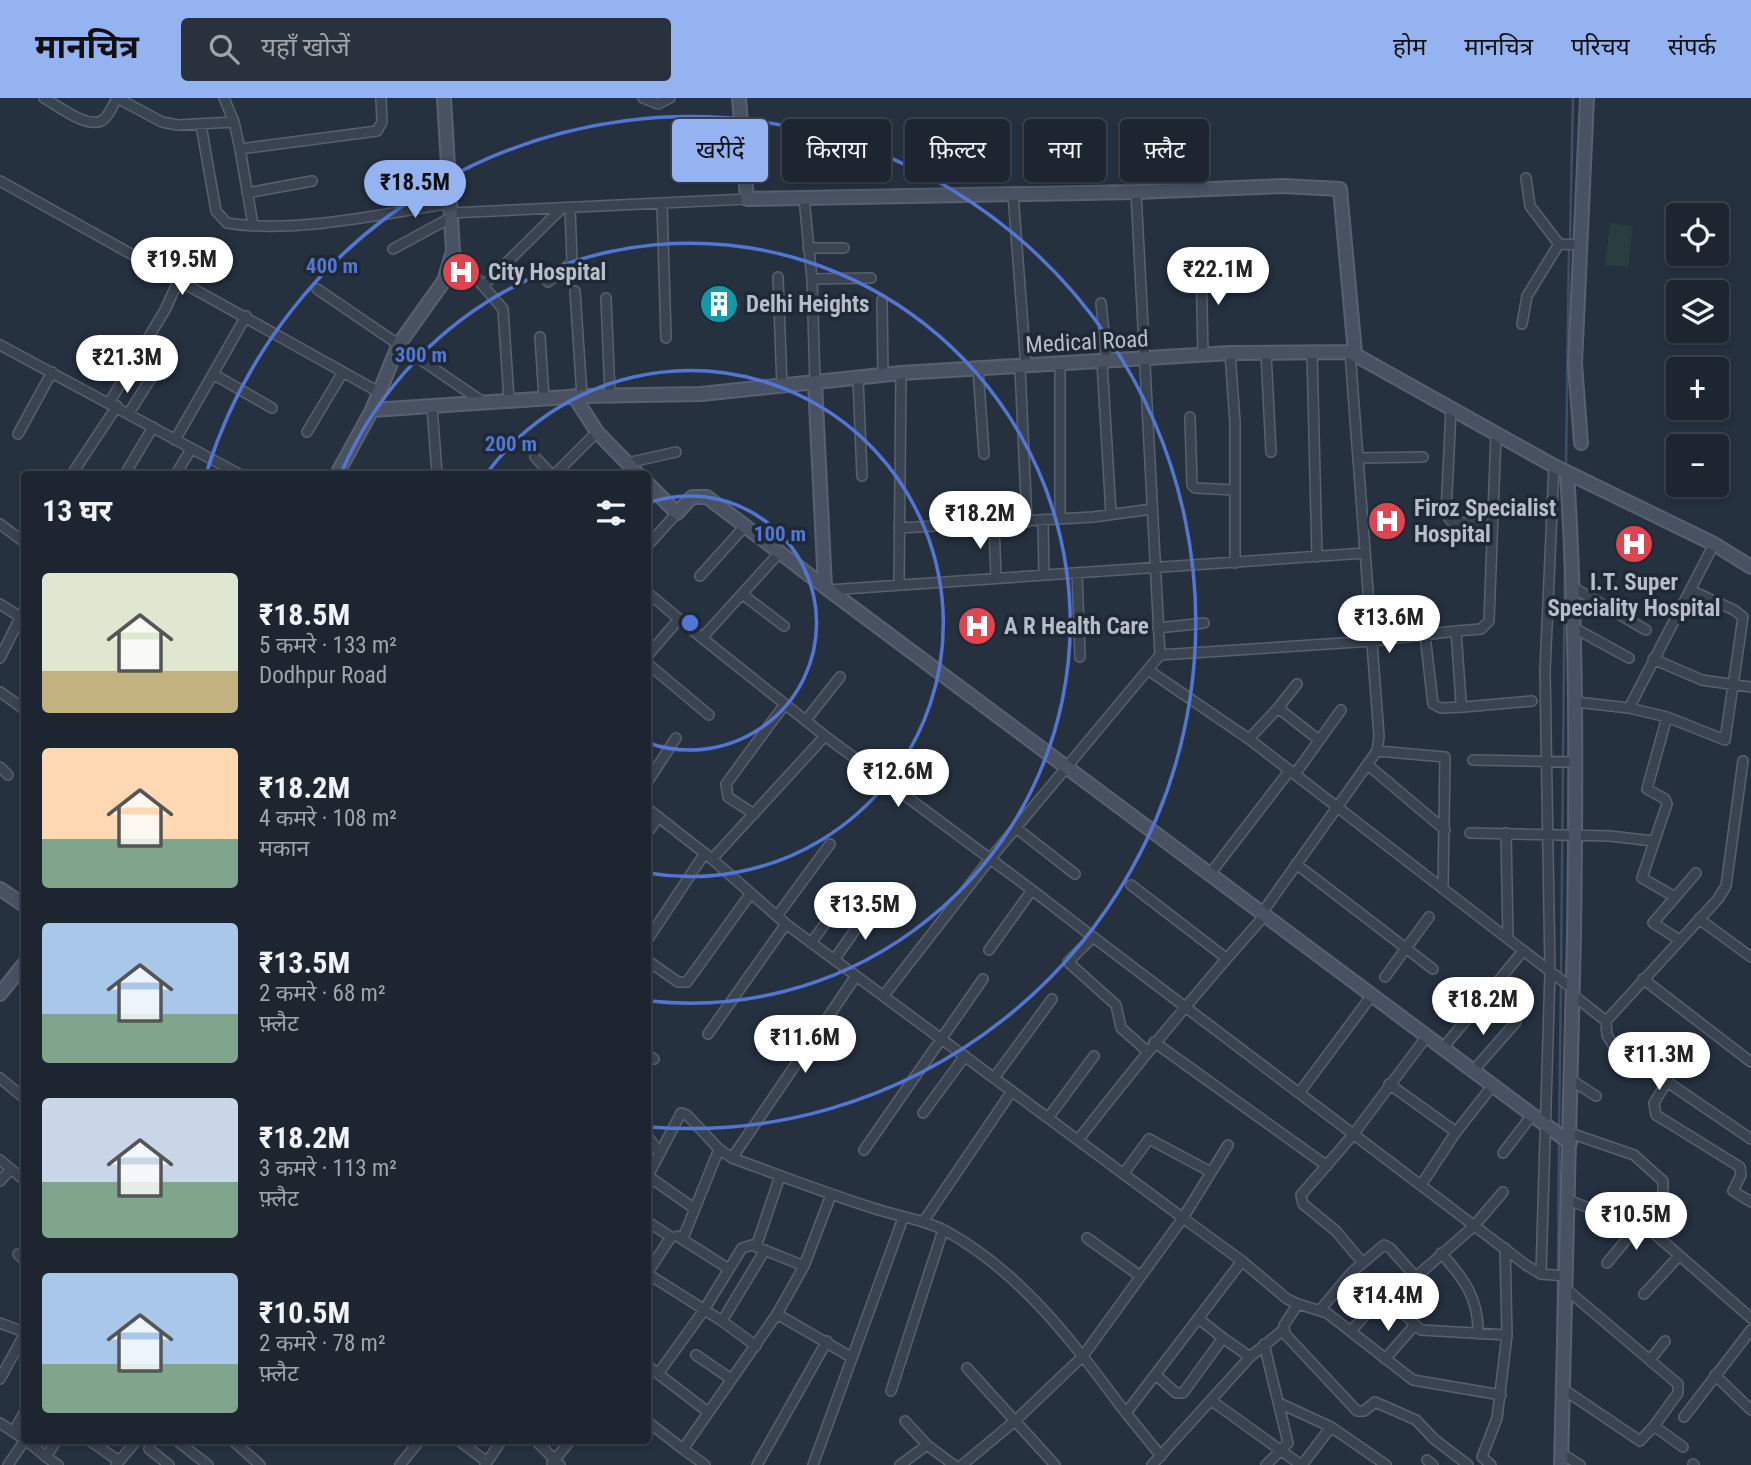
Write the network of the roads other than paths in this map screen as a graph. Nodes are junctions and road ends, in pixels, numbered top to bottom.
1 (44, 98) edge
2 (117, 98) edge
3 (224, 98) edge
4 (381, 98) edge
5 (444, 98) edge
6 (643, 98) edge
7 (670, 98) edge
8 (739, 98) edge
9 (1587, 98) edge
10 (234, 122) junction
11 (201, 125) junction
12 (240, 149) junction
13 (1526, 178) dead end
14 (0, 181) edge
15 (313, 181) dead end
16 (247, 192) junction
17 (1136, 192) junction
18 (1013, 194) junction
19 (804, 198) junction
20 (747, 199) junction
21 (662, 203) junction
22 (566, 209) junction
23 (450, 211) junction
24 (253, 225) junction
25 (1559, 244) junction
26 (1580, 246) junction
27 (808, 248) junction
28 (844, 248) dead end
29 (393, 249) dead end
30 (453, 251) junction
31 (1201, 260) dead end
32 (778, 277) dead end
33 (871, 278) dead end
34 (179, 279) junction
35 (812, 279) junction
36 (548, 282) dead end
37 (483, 286) junction
38 (317, 289) dead end
39 (575, 291) dead end
40 (606, 298) dead end
41 (882, 300) dead end
42 (1101, 303) dead end
43 (246, 316) junction
44 (1522, 324) dead end
45 (540, 337) dead end
46 (666, 338) dead end
47 (399, 344) junction
48 (0, 345) edge
49 (168, 351) dead end
50 (1312, 351) junction
51 (1353, 352) junction
52 (1230, 353) junction
53 (1266, 353) junction
54 (1203, 355) junction
55 (1142, 359) junction
56 (1105, 362) junction
57 (1060, 364) junction
58 (1023, 366) junction
59 (978, 369) junction
60 (51, 372) junction
61 (343, 372) junction
62 (901, 373) junction
63 (213, 374) junction
64 (883, 374) junction
65 (858, 378) junction
66 (815, 383) junction
67 (782, 387) junction
68 (377, 391) junction
69 (610, 395) junction
70 (578, 396) junction
71 (544, 398) junction
72 (509, 400) junction
73 (483, 402) junction
74 (113, 405) junction
75 (432, 406) junction
76 (272, 408) dead end
77 (1451, 409) junction
78 (372, 410) junction
79 (129, 413) junction
80 (1190, 417) dead end
81 (153, 427) junction
82 (307, 432) dead end
83 (597, 432) junction
84 (18, 434) dead end
85 (1496, 434) junction
86 (175, 440) junction
87 (1581, 443) dead end
88 (191, 449) junction
89 (676, 452) dead end
90 (1271, 452) dead end
91 (984, 454) dead end
92 (536, 457) dead end
93 (1423, 457) dead end
94 (1358, 458) junction
95 (1554, 466) junction
96 (632, 470) edge
97 (74, 471) edge
98 (127, 471) edge
99 (178, 471) edge
100 (233, 471) edge
101 (339, 471) edge
102 (437, 471) edge
103 (550, 471) edge
104 (556, 471) edge
105 (1566, 473) junction
106 (862, 476) dead end
107 (651, 487) edge
108 (1235, 490) junction
109 (1152, 509) junction
110 (677, 513) junction
111 (1111, 514) junction
112 (1060, 519) junction
113 (1043, 520) junction
114 (1027, 522) junction
115 (994, 523) junction
116 (0, 524) edge
117 (745, 526) junction
118 (1492, 527) junction
119 (899, 528) junction
120 (21, 540) edge
121 (651, 542) edge
122 (1714, 544) junction
123 (780, 552) junction
124 (1365, 553) junction
125 (1317, 557) junction
126 (1235, 563) junction
127 (1154, 567) junction
128 (1751, 567) edge
129 (1077, 573) junction
130 (1044, 575) junction
131 (700, 576) dead end
132 (996, 578) junction
133 (899, 584) junction
134 (827, 588) junction
135 (1574, 588) junction
136 (1690, 590) junction
137 (742, 594) junction
138 (651, 596) edge
139 (0, 604) edge
140 (21, 614) edge
141 (21, 616) edge
142 (679, 619) junction
143 (1204, 622) dead end
144 (783, 626) dead end
145 (1158, 628) junction
146 (1576, 629) junction
147 (1647, 630) dead end
148 (1456, 631) junction
149 (1425, 635) junction
150 (702, 638) junction
151 (1373, 641) junction
152 (651, 652) edge
153 (1160, 655) junction
154 (1080, 657) dead end
155 (0, 658) edge
156 (1629, 658) dead end
157 (1653, 659) junction
158 (651, 667) edge
159 (1148, 670) junction
160 (840, 677) dead end
161 (1733, 683) junction
162 (1297, 684) dead end
163 (1751, 687) edge
164 (0, 692) edge
165 (1532, 701) dead end
166 (1576, 702) junction
167 (785, 704) junction
168 (21, 707) edge
169 (1464, 707) junction
170 (1278, 708) junction
171 (1629, 708) junction
172 (1341, 710) dead end
173 (709, 715) dead end
174 (1667, 717) junction
175 (806, 720) junction
176 (825, 736) junction
177 (676, 738) dead end
178 (1249, 739) junction
179 (1319, 740) junction
180 (1377, 751) junction
181 (1473, 760) dead end
182 (1550, 761) junction
183 (1743, 761) dead end
184 (1570, 762) junction
185 (1369, 766) junction
186 (0, 767) edge
187 (1067, 768) junction
188 (1292, 772) junction
189 (8, 775) dead end
190 (651, 776) edge
191 (1337, 807) junction
192 (651, 811) edge
193 (754, 814) junction
194 (659, 817) junction
195 (651, 828) edge
196 (1016, 828) junction
197 (1445, 830) junction
198 (1470, 833) dead end
199 (1506, 833) junction
200 (1550, 835) junction
201 (1575, 835) junction
202 (1653, 841) junction
203 (830, 844) dead end
204 (709, 856) junction
205 (990, 859) junction
206 (1296, 864) junction
207 (1696, 873) dead end
208 (1075, 874) dead end
209 (1210, 874) junction
210 (1131, 885) dead end
211 (0, 889) edge
212 (1443, 889) junction
213 (1032, 890) junction
214 (751, 893) junction
215 (1675, 897) junction
216 (21, 903) edge
217 (873, 906) junction
218 (1263, 914) junction
219 (777, 916) junction
220 (1429, 916) dead end
221 (1699, 919) junction
222 (893, 921) dead end
223 (786, 924) junction
224 (651, 935) edge
225 (1093, 937) junction
226 (1508, 939) junction
227 (1678, 939) junction
228 (811, 943) junction
229 (1406, 948) junction
230 (989, 950) dead end
231 (1523, 951) junction
232 (1751, 957) edge
233 (1226, 958) junction
234 (834, 960) junction
235 (651, 963) edge
236 (21, 968) edge
237 (1433, 968) dead end
238 (856, 976) junction
239 (1556, 976) junction
240 (1385, 977) dead end
241 (983, 979) dead end
242 (1643, 979) junction
243 (1573, 992) junction
244 (0, 994) edge
245 (885, 995) junction
246 (1372, 995) junction
247 (1052, 999) dead end
248 (1187, 1008) junction
249 (1606, 1021) junction
250 (1516, 1022) dead end
251 (708, 1034) dead end
252 (1427, 1036) junction
253 (939, 1038) junction
254 (1154, 1042) junction
255 (1443, 1048) junction
256 (1147, 1051) junction
257 (965, 1056) junction
258 (1094, 1056) dead end
259 (1751, 1062) edge
260 (1473, 1071) junction
261 (994, 1077) junction
262 (0, 1078) edge
263 (1571, 1080) junction
264 (1668, 1080) junction
265 (1389, 1084) junction
266 (1493, 1085) junction
267 (1012, 1091) junction
268 (1300, 1092) junction
269 (21, 1096) edge
270 (1596, 1096) dead end
271 (923, 1113) dead end
272 (1532, 1115) junction
273 (1048, 1118) junction
274 (1456, 1132) junction
275 (1560, 1134) junction
276 (1352, 1136) junction
277 (1751, 1139) edge
278 (1078, 1140) junction
279 (651, 1141) edge
280 (1227, 1146) dead end
281 (719, 1149) junction
282 (864, 1150) dead end
283 (659, 1152) junction
284 (1503, 1153) dead end
285 (733, 1158) junction
286 (0, 1160) edge
287 (1326, 1166) junction
288 (11, 1169) junction
289 (651, 1169) edge
290 (1211, 1172) junction
291 (1124, 1173) junction
292 (780, 1176) junction
293 (21, 1178) edge
294 (651, 1178) edge
295 (0, 1181) edge
296 (1421, 1185) junction
297 (1503, 1192) dead end
298 (831, 1195) junction
299 (1568, 1200) junction
300 (1751, 1202) edge
301 (695, 1209) junction
302 (903, 1218) junction
303 (1183, 1218) junction
304 (923, 1222) junction
305 (1641, 1222) junction
306 (651, 1224) edge
307 (1474, 1226) junction
308 (943, 1230) junction
309 (671, 1237) junction
310 (683, 1238) junction
311 (1087, 1238) dead end
312 (760, 1248) junction
313 (1505, 1248) junction
314 (1441, 1253) junction
315 (1679, 1256) junction
316 (1242, 1261) junction
317 (1362, 1262) junction
318 (1607, 1263) dead end
319 (804, 1266) junction
320 (651, 1268) edge
321 (729, 1269) junction
322 (651, 1275) edge
323 (1554, 1275) junction
324 (1140, 1276) junction
325 (1415, 1276) junction
326 (1566, 1289) junction
327 (1644, 1294) dead end
328 (1386, 1297) junction
329 (1298, 1304) junction
330 (704, 1310) junction
331 (1320, 1310) junction
332 (777, 1314) junction
333 (1751, 1318) edge
334 (1199, 1319) junction
335 (722, 1321) junction
336 (0, 1323) edge
337 (1414, 1326) junction
338 (1283, 1330) junction
339 (1352, 1330) junction
340 (1751, 1330) edge
341 (21, 1333) edge
342 (1478, 1334) junction
343 (1507, 1335) junction
344 (1223, 1338) junction
345 (21, 1340) edge
346 (1665, 1340) dead end
347 (827, 1341) junction
348 (1264, 1343) junction
349 (756, 1346) junction
350 (696, 1355) dead end
351 (1083, 1356) junction
352 (851, 1357) junction
353 (1250, 1357) junction
354 (1385, 1359) junction
355 (1650, 1360) junction
356 (651, 1368) edge
357 (967, 1368) dead end
358 (658, 1374) junction
359 (1157, 1376) junction
360 (1715, 1376) junction
361 (0, 1379) edge
362 (731, 1379) junction
363 (1563, 1389) junction
364 (891, 1391) dead end
365 (1501, 1395) junction
366 (1212, 1401) junction
367 (1279, 1403) junction
368 (1751, 1410) edge
369 (708, 1412) junction
370 (1126, 1413) junction
371 (1684, 1417) dead end
372 (21, 1418) edge
373 (1016, 1420) junction
374 (905, 1421) dead end
375 (0, 1423) edge
376 (651, 1424) edge
377 (1654, 1426) junction
378 (1331, 1427) junction
379 (14, 1431) junction
380 (21, 1437) edge
381 (22, 1444) edge
382 (30, 1444) edge
383 (54, 1444) edge
384 (94, 1444) edge
385 (134, 1444) edge
386 (181, 1444) edge
387 (236, 1444) edge
388 (416, 1444) edge
389 (463, 1444) edge
390 (499, 1444) edge
391 (538, 1444) edge
392 (569, 1444) edge
393 (927, 1445) junction
394 (1683, 1447) dead end
395 (149, 1449) dead end
396 (683, 1449) junction
397 (1283, 1451) junction
398 (1161, 1456) junction
399 (46, 1457) junction
400 (1482, 1457) junction
401 (1561, 1459) edge
402 (118, 1463) edge
403 (486, 1464) edge
404 (555, 1464) edge
405 (8, 1465) edge
406 (58, 1465) edge
407 (169, 1465) edge
408 (208, 1465) edge
409 (260, 1465) edge
410 (400, 1465) edge
411 (705, 1465) edge
412 (757, 1465) edge
413 (813, 1465) edge
414 (900, 1465) edge
415 (954, 1465) edge
416 (962, 1465) edge
417 (1055, 1465) edge
418 (1152, 1465) edge
419 (1266, 1465) edge
420 (1301, 1465) edge
421 (1385, 1465) edge
422 (1470, 1465) edge
423 (1491, 1465) edge
424 (1580, 1465) edge

1 - 2 street
2 - 11 street
3 - 10 street
4 - 12 street
5 - 23 street
6 - 7 street
8 - 20 street
9 - 26 street
10 - 11 street
10 - 12 street
11 - 24 street
12 - 16 street
13 - 25 street
14 - 34 street
15 - 16 street
16 - 24 street
17 - 18 street
17 - 51 street
17 - 55 street
18 - 19 street
18 - 58 street
19 - 20 street
19 - 27 street
20 - 21 street
21 - 22 street
21 - 46 street
22 - 23 street
22 - 36 street
22 - 37 street
23 - 24 street
23 - 29 street
23 - 30 street
25 - 26 street
25 - 44 street
26 - 87 street
27 - 28 street
27 - 35 street
30 - 37 street
30 - 47 street
31 - 54 street
32 - 67 street
33 - 35 street
34 - 43 street
34 - 74 street
35 - 66 street
37 - 72 street
38 - 47 street
39 - 70 street
40 - 69 street
41 - 64 street
42 - 56 street
43 - 61 street
43 - 63 street
45 - 71 street
47 - 68 street
47 - 73 street
48 - 60 street
49 - 79 street
50 - 51 street, Medical Road
50 - 53 street, Medical Road
50 - 125 street
51 - 77 street, Medical Road
51 - 94 street
52 - 53 street, Medical Road
52 - 54 street, Medical Road
52 - 108 street
53 - 90 street
54 - 55 street, Medical Road
55 - 56 street, Medical Road
55 - 109 street
56 - 57 street, Medical Road
56 - 111 street
57 - 58 street, Medical Road
57 - 112 street
58 - 59 street, Medical Road
58 - 114 street
59 - 62 street, Medical Road
59 - 91 street
60 - 74 street
60 - 84 street
61 - 68 street
61 - 82 street
62 - 64 street, Medical Road
62 - 119 street
63 - 76 street
63 - 86 street
64 - 65 street, Medical Road
65 - 66 street, Medical Road
65 - 106 street
66 - 67 street, Medical Road
66 - 134 street
67 - 69 street, Medical Road
68 - 78 street
69 - 70 street, Medical Road
70 - 71 street, Medical Road
70 - 83 street
71 - 72 street, Medical Road
72 - 73 street, Medical Road
73 - 75 street, Medical Road
74 - 79 street
74 - 97 street
75 - 78 street, Medical Road
75 - 102 street
77 - 85 street, Medical Road
77 - 118 street
78 - 101 street
79 - 81 street
80 - 108 street
81 - 86 street
81 - 98 street
83 - 96 street
83 - 104 street
85 - 95 street, Medical Road
85 - 118 street
86 - 88 street
88 - 99 street
88 - 100 street
89 - 96 street
92 - 103 street
93 - 94 street
94 - 124 street
95 - 105 street, Medical Road
95 - 182 street
105 - 122 street, Medical Road
105 - 135 street
107 - 110 street
108 - 126 street
109 - 111 street
109 - 127 street
110 - 117 street
110 - 121 street
111 - 112 street
112 - 113 street
113 - 114 street
113 - 130 street
114 - 115 street
115 - 119 street
115 - 132 street
116 - 120 street
117 - 123 street
117 - 131 street
118 - 148 street
119 - 133 street
122 - 128 street, Medical Road
122 - 136 street
123 - 134 street
123 - 137 street
124 - 125 street
124 - 151 street
125 - 126 street
126 - 127 street
127 - 129 street
127 - 145 street
129 - 130 street
129 - 154 street
130 - 132 street
132 - 133 street
133 - 134 street
134 - 187 street
135 - 146 street
135 - 147 street
136 - 157 street
136 - 161 street
137 - 144 street
137 - 150 street
138 - 142 street
139 - 140 street
141 - 155 street
142 - 150 street
142 - 152 street
143 - 145 street
145 - 153 street
146 - 156 street
146 - 166 street
148 - 149 street
148 - 169 street
149 - 151 street
149 - 169 street
150 - 167 street
151 - 153 street
151 - 180 street
153 - 159 street
157 - 161 street
157 - 171 street
158 - 173 street
159 - 178 street
159 - 187 street
160 - 175 street
161 - 163 street
161 - 174 street
162 - 170 street
164 - 168 street
165 - 169 street
166 - 171 street
166 - 184 street
167 - 175 street
167 - 193 street
170 - 178 street
170 - 179 street
171 - 174 street
172 - 179 street
174 - 202 street
175 - 176 street
176 - 193 street
176 - 205 street
177 - 190 street
178 - 188 street
179 - 188 street
180 - 185 street
180 - 197 street
181 - 182 street
182 - 184 street
182 - 200 street
183 - 221 street
184 - 201 street
185 - 191 street
185 - 197 street
186 - 189 street
187 - 196 street
187 - 209 street
188 - 191 street
188 - 209 street
191 - 206 street
191 - 212 street
192 - 194 street
193 - 204 street
194 - 195 street
194 - 204 street
196 - 205 street
196 - 208 street
197 - 212 street
198 - 199 street
199 - 200 street
199 - 226 street
200 - 201 street
200 - 239 street
201 - 202 street
201 - 243 street
202 - 215 street
203 - 219 street
204 - 214 street
204 - 224 street
205 - 213 street
205 - 245 street
206 - 218 street
206 - 229 street
207 - 215 street
209 - 218 street
210 - 233 street
211 - 216 street
212 - 226 street
213 - 225 street
213 - 230 street
214 - 219 street
214 - 235 street
215 - 227 street
217 - 222 street
217 - 228 street
217 - 234 street
218 - 233 street
218 - 246 street
219 - 223 street
220 - 229 street
221 - 227 street
221 - 232 street
223 - 228 street
223 - 251 street
225 - 248 street
225 - 256 street
226 - 231 street
227 - 242 street
228 - 234 street
229 - 237 street
229 - 240 street
231 - 239 street
231 - 255 street
233 - 248 street
234 - 238 street
236 - 244 street
238 - 245 street
238 - 285 street
239 - 243 street
239 - 275 street
241 - 253 street
242 - 249 street
242 - 259 street
243 - 249 street
243 - 263 street
245 - 253 street
246 - 252 street
246 - 268 street
247 - 261 street
248 - 254 street
248 - 268 street
249 - 264 street
250 - 260 street
252 - 255 street
252 - 265 street
253 - 257 street
253 - 282 street
254 - 256 street
254 - 287 street
255 - 260 street
256 - 278 street
257 - 261 street
257 - 271 street
258 - 273 street
260 - 266 street
261 - 267 street
262 - 269 street
263 - 270 street
263 - 275 street
264 - 277 street
264 - 300 street
265 - 274 street
265 - 276 street
266 - 272 street
266 - 274 street
267 - 273 street
267 - 304 street
268 - 276 street
272 - 275 street
272 - 284 street
273 - 278 street
274 - 296 street
275 - 299 street
275 - 305 street
275 - 323 street
276 - 287 street
276 - 296 street
278 - 291 street
279 - 283 street
280 - 290 street
281 - 283 street
281 - 285 street
281 - 301 street
283 - 289 street
285 - 292 street
286 - 288 street
287 - 317 street
288 - 293 street
288 - 295 street
290 - 291 street
290 - 303 street
291 - 303 street
292 - 298 street
292 - 312 street
294 - 301 street
296 - 307 street
297 - 307 street
298 - 302 street
298 - 319 street
299 - 305 street
299 - 323 street
301 - 310 street
302 - 304 street
302 - 352 street
303 - 316 street
303 - 324 street
304 - 308 street
305 - 315 street
305 - 318 street
306 - 309 street
307 - 313 street
307 - 314 street
308 - 351 street
308 - 364 street
309 - 310 street
309 - 320 street
310 - 321 street
311 - 324 street
312 - 319 street
312 - 321 street
312 - 335 street
313 - 323 street
313 - 343 street
314 - 325 street
314 - 342 street
315 - 327 street
315 - 333 street
316 - 329 street
316 - 334 street
317 - 325 street
317 - 331 street
319 - 332 street
321 - 330 street
322 - 330 street
323 - 326 street
324 - 351 street
325 - 328 street
326 - 355 street
326 - 363 street
328 - 337 street
328 - 339 street
329 - 331 street
329 - 338 street
330 - 335 street
330 - 358 street
331 - 339 street
332 - 347 street
332 - 349 street
334 - 344 street
334 - 359 street
335 - 349 street
336 - 341 street
337 - 342 street
337 - 354 street
338 - 348 street
338 - 422 street
339 - 354 street
340 - 360 street
342 - 343 street
343 - 365 street
344 - 353 street
344 - 359 street
345 - 361 street
346 - 355 street
347 - 352 street
347 - 412 street
348 - 353 street
348 - 367 street
349 - 362 street
350 - 362 street
351 - 370 street
351 - 373 street
352 - 413 street
353 - 366 street
354 - 365 street
355 - 377 street
356 - 358 street
357 - 373 street
358 - 369 street
359 - 370 street
360 - 368 street
360 - 371 street
362 - 369 street
363 - 377 street
363 - 401 street
365 - 400 street
366 - 397 street
366 - 398 street
367 - 378 street
367 - 397 street
369 - 396 street
370 - 398 street
372 - 379 street
373 - 416 street
373 - 417 street
374 - 393 street
375 - 379 street
376 - 396 street
377 - 394 street
378 - 420 street
378 - 421 street
379 - 380 street
381 - 405 street
382 - 399 street
383 - 399 street
384 - 402 street
385 - 402 street
386 - 408 street
387 - 409 street
388 - 410 street
389 - 403 street
390 - 403 street
391 - 404 street
392 - 404 street
393 - 414 street
393 - 415 street
395 - 407 street
396 - 411 street
397 - 419 street
397 - 420 street
398 - 418 street
399 - 406 street
400 - 422 street
400 - 423 street
401 - 424 street

